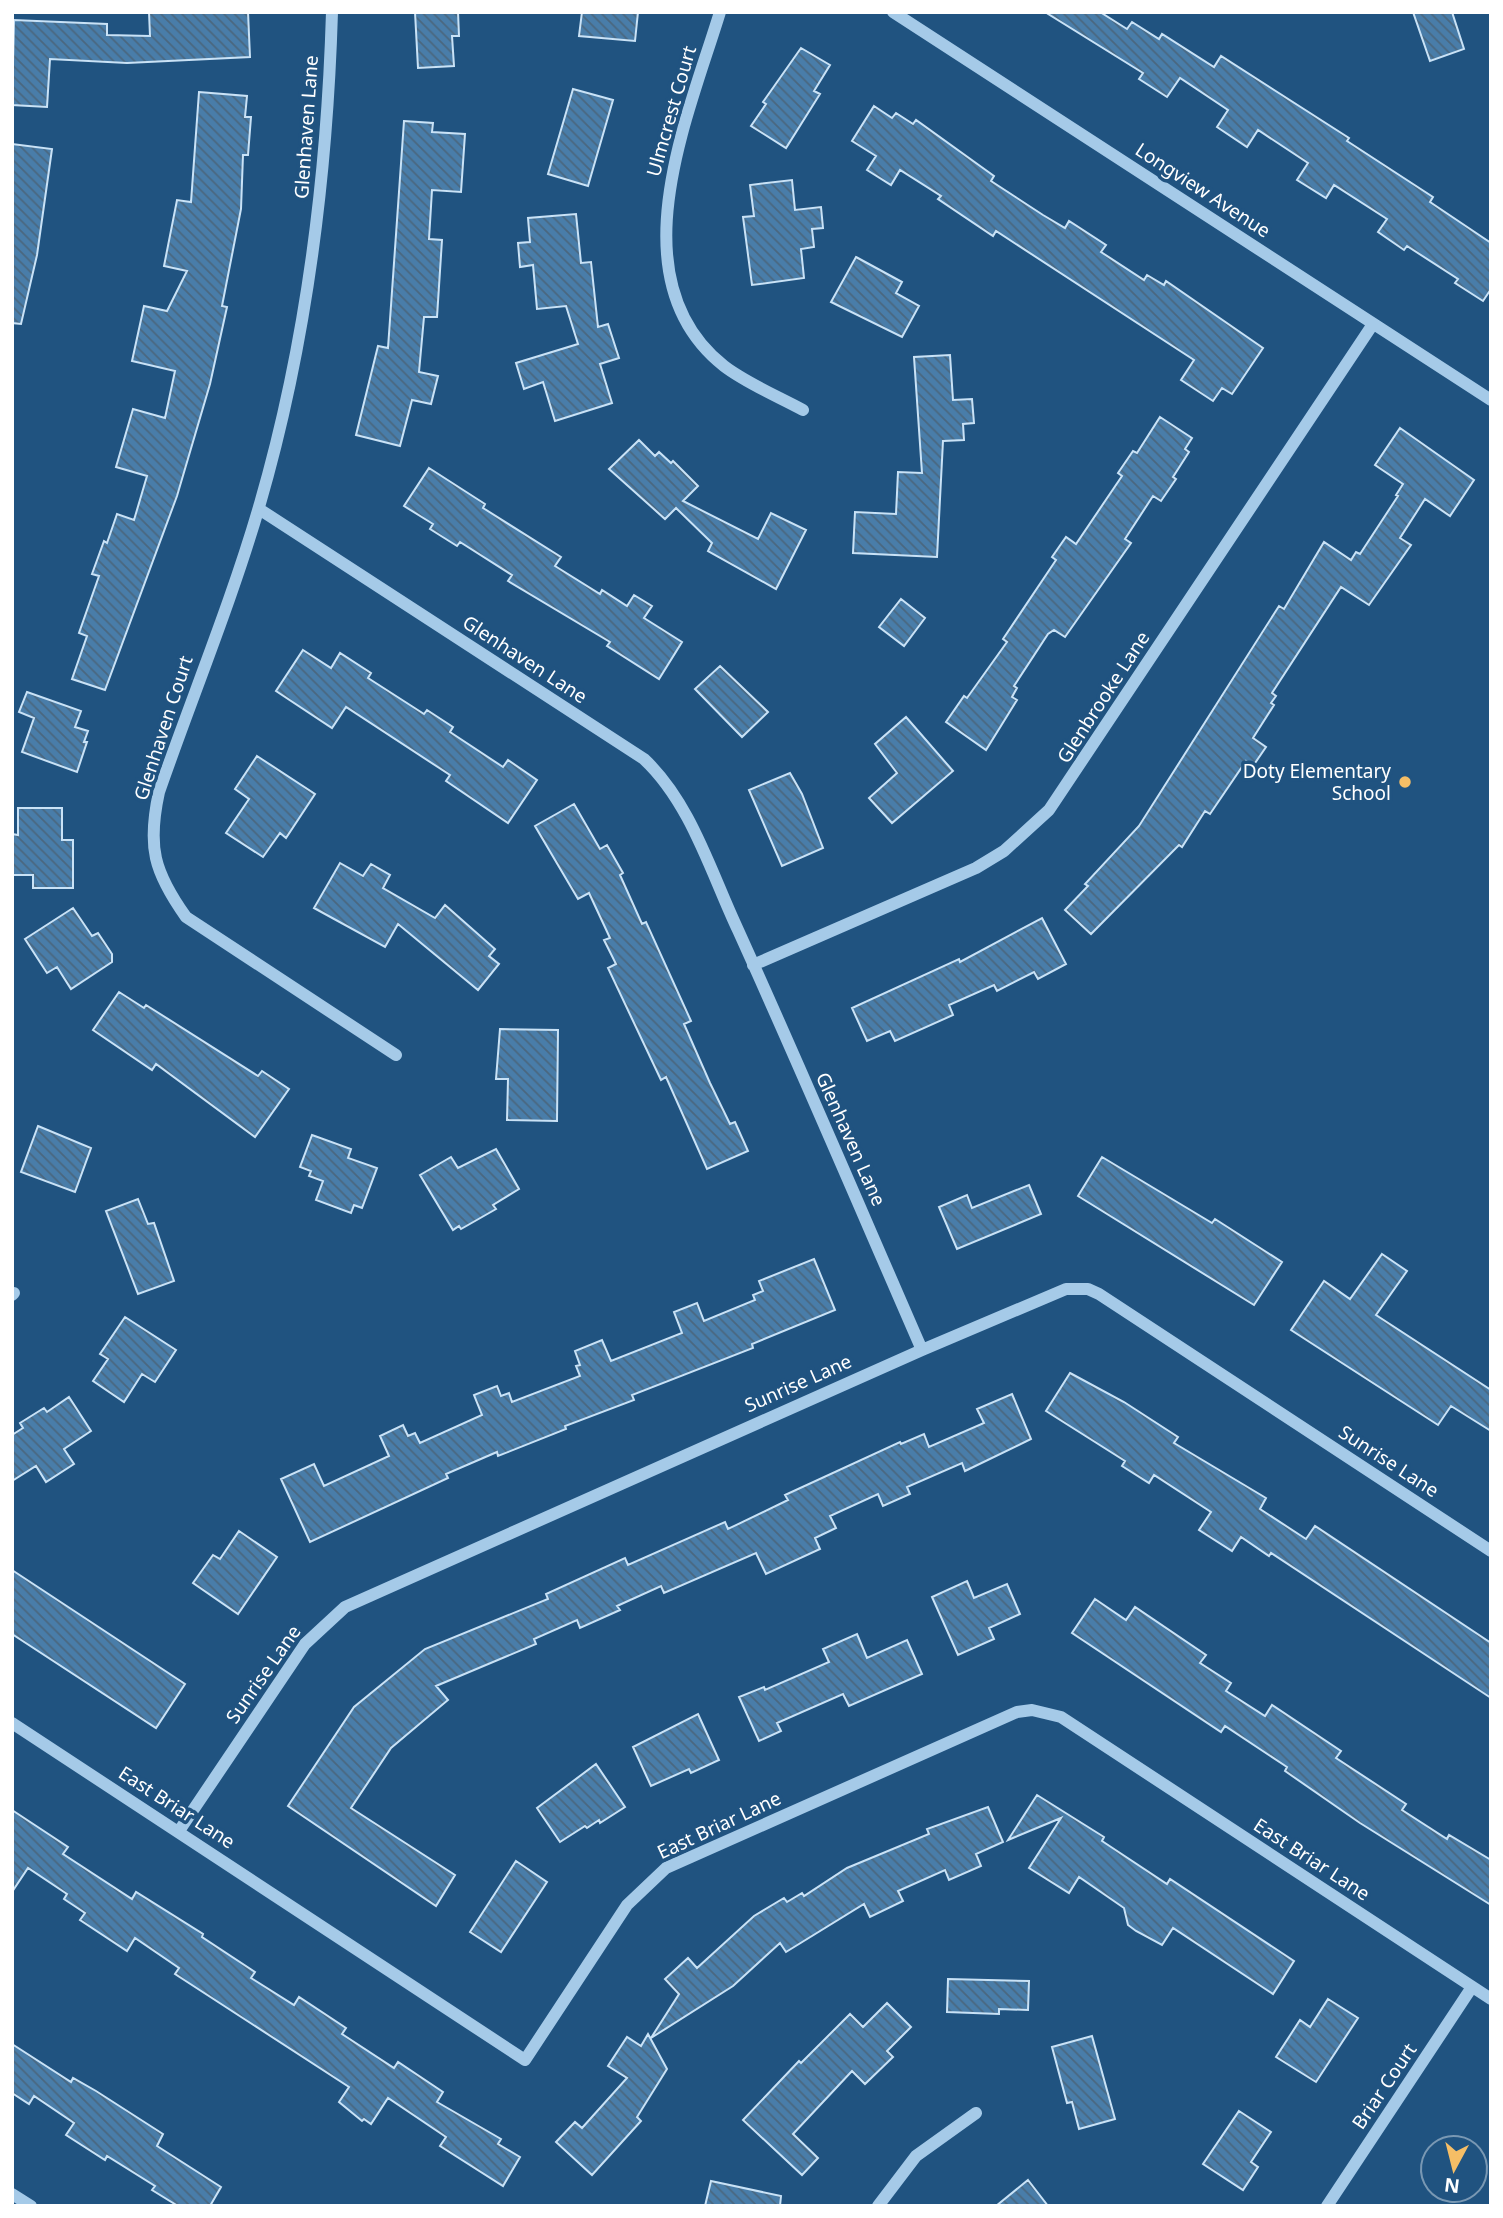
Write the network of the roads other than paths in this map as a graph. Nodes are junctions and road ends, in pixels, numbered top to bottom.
1 (332, 12) edge
2 (720, 12) edge
3 (893, 12) edge
4 (1373, 324) junction
5 (1491, 400) edge
6 (803, 410) dead end
7 (258, 509) junction
8 (753, 965) junction
9 (396, 1055) dead end
10 (922, 1350) junction
11 (1491, 1551) edge
12 (12, 1723) edge
13 (179, 1831) junction
14 (1472, 1987) junction
15 (1491, 1999) edge
16 (976, 2113) dead end
17 (12, 2193) edge
18 (31, 2206) edge
19 (878, 2206) edge
20 (1327, 2206) edge

1 - 7 street, Glenhaven Lane
2 - 6 street, Ulmcrest Court
3 - 4 street, Longview Avenue
4 - 5 street, Longview Avenue
4 - 8 street, Glenbrooke Lane
7 - 8 street, Glenhaven Lane
7 - 9 street, Glenhaven Court
8 - 10 street, Glenhaven Lane
10 - 11 street, Sunrise Lane
10 - 13 street, Sunrise Lane
12 - 13 street, East Briar Lane
13 - 14 street, East Briar Lane
14 - 15 street, East Briar Lane
14 - 20 street, Briar Court
16 - 19 street
17 - 18 street

